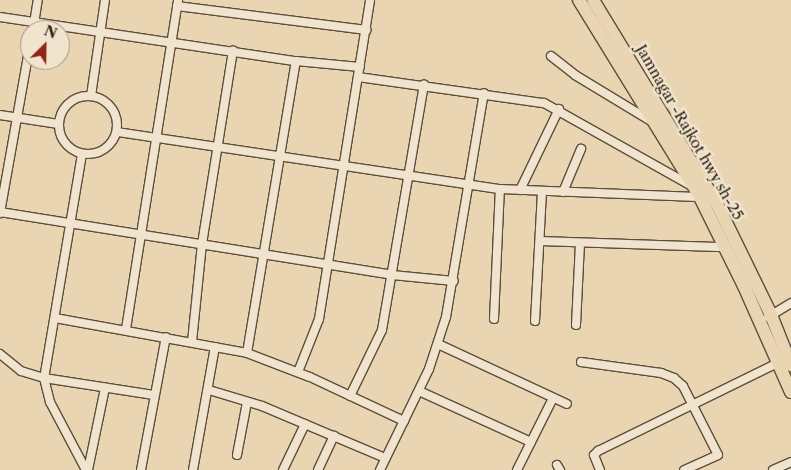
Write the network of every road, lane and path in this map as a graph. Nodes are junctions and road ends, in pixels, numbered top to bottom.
1 (38, 0) edge
2 (105, 0) edge
3 (370, 0) edge
4 (579, 0) edge
5 (593, 0) edge
6 (178, 3) edge
7 (0, 17) edge
8 (34, 20) edge
9 (20, 22) edge
10 (70, 28) edge
11 (102, 29) junction
12 (366, 30) junction
13 (171, 40) junction
14 (233, 50) junction
15 (551, 56) dead end
16 (296, 60) junction
17 (360, 66) junction
18 (25, 70) edge
19 (358, 77) junction
20 (424, 85) junction
21 (484, 93) junction
22 (91, 96) junction
23 (559, 109) junction
24 (0, 114) edge
25 (16, 117) junction
26 (653, 122) junction
27 (58, 124) junction
28 (117, 132) junction
29 (156, 139) junction
30 (218, 147) junction
31 (581, 149) dead end
32 (82, 154) junction
33 (278, 154) junction
34 (344, 167) junction
35 (408, 176) junction
36 (470, 186) junction
37 (500, 189) junction
38 (520, 190) junction
39 (542, 192) junction
40 (563, 192) junction
41 (701, 193) junction
42 (0, 212) edge
43 (70, 225) junction
44 (139, 234) junction
45 (540, 241) junction
46 (580, 243) junction
47 (202, 244) junction
48 (725, 247) junction
49 (262, 253) junction
50 (328, 265) junction
51 (392, 276) junction
52 (454, 281) junction
53 (791, 303) edge
54 (54, 318) junction
55 (494, 319) dead end
56 (765, 319) junction
57 (535, 321) dead end
58 (576, 325) dead end
59 (126, 329) junction
60 (166, 337) junction
61 (192, 342) junction
62 (438, 344) junction
63 (216, 346) junction
64 (247, 353) junction
65 (0, 354) edge
66 (581, 362) dead end
67 (785, 364) edge
68 (298, 372) junction
69 (44, 378) junction
70 (104, 388) junction
71 (209, 390) junction
72 (419, 391) junction
73 (791, 392) edge
74 (154, 395) junction
75 (350, 396) junction
76 (553, 398) junction
77 (247, 402) junction
78 (567, 404) dead end
79 (693, 405) junction
80 (404, 421) junction
81 (305, 424) junction
82 (334, 436) junction
83 (531, 442) junction
84 (237, 455) dead end
85 (385, 458) junction
86 (791, 462) edge
87 (87, 470) edge
88 (141, 470) edge
89 (193, 470) edge
90 (283, 470) edge
91 (318, 470) edge
92 (380, 470) edge
93 (517, 470) edge
94 (600, 470) edge
95 (684, 470) edge
96 (773, 470) edge

1 - 8 street
2 - 11 street
3 - 12 street
4 - 26 main road
5 - 41 main road, Jamnagar -Rajkot hwy sh-25
6 - 12 street
6 - 13 street
7 - 9 street
10 - 11 street
11 - 13 street
11 - 22 street
12 - 17 street
13 - 14 street
13 - 29 street
14 - 16 street
14 - 30 street
15 - 26 street
16 - 17 street
16 - 33 street
17 - 19 street
18 - 25 street
19 - 20 street
19 - 34 street
20 - 21 street
20 - 35 street
21 - 23 street
21 - 36 street
22 - 27 street
22 - 28 street
23 - 38 street
23 - 41 street
24 - 25 street
25 - 27 street
25 - 42 street
26 - 41 main road
27 - 32 street
28 - 29 street
28 - 32 street
29 - 30 street
29 - 44 street
30 - 33 street
30 - 47 street
31 - 40 street
32 - 43 street
33 - 34 street
33 - 49 street
34 - 35 street
34 - 50 street
35 - 36 street
35 - 51 street
36 - 37 street
36 - 52 street
37 - 38 street
37 - 55 street
38 - 39 street
39 - 40 street
39 - 45 street
40 - 41 street
41 - 48 main road
41 - 56 main road, Jamnagar -Rajkot hwy sh-25
42 - 43 street
43 - 44 street
43 - 54 street
44 - 47 street
44 - 59 street
45 - 46 street
45 - 57 street
46 - 48 street
46 - 58 street
47 - 49 street
47 - 61 street
48 - 56 main road
49 - 50 street
49 - 64 street
50 - 51 street
50 - 68 street
51 - 52 street
51 - 75 street
52 - 62 street
53 - 56 street
54 - 59 street
54 - 69 street
56 - 67 main road
59 - 60 street
60 - 61 street
60 - 74 street
61 - 63 street
62 - 72 street
62 - 76 street
63 - 64 street
63 - 71 street
64 - 68 street
65 - 69 street
66 - 79 street
67 - 73 main road
67 - 79 street
68 - 75 street
69 - 70 street
69 - 87 street
70 - 74 street
70 - 87 street
71 - 77 street
71 - 89 street
72 - 80 street
72 - 83 street
74 - 88 street
75 - 80 street
76 - 78 street
76 - 83 street
77 - 81 street
77 - 84 street
79 - 94 street
79 - 95 street
80 - 85 street
81 - 82 street
81 - 90 street
82 - 85 street
82 - 91 street
83 - 93 street
85 - 92 street
86 - 96 street

